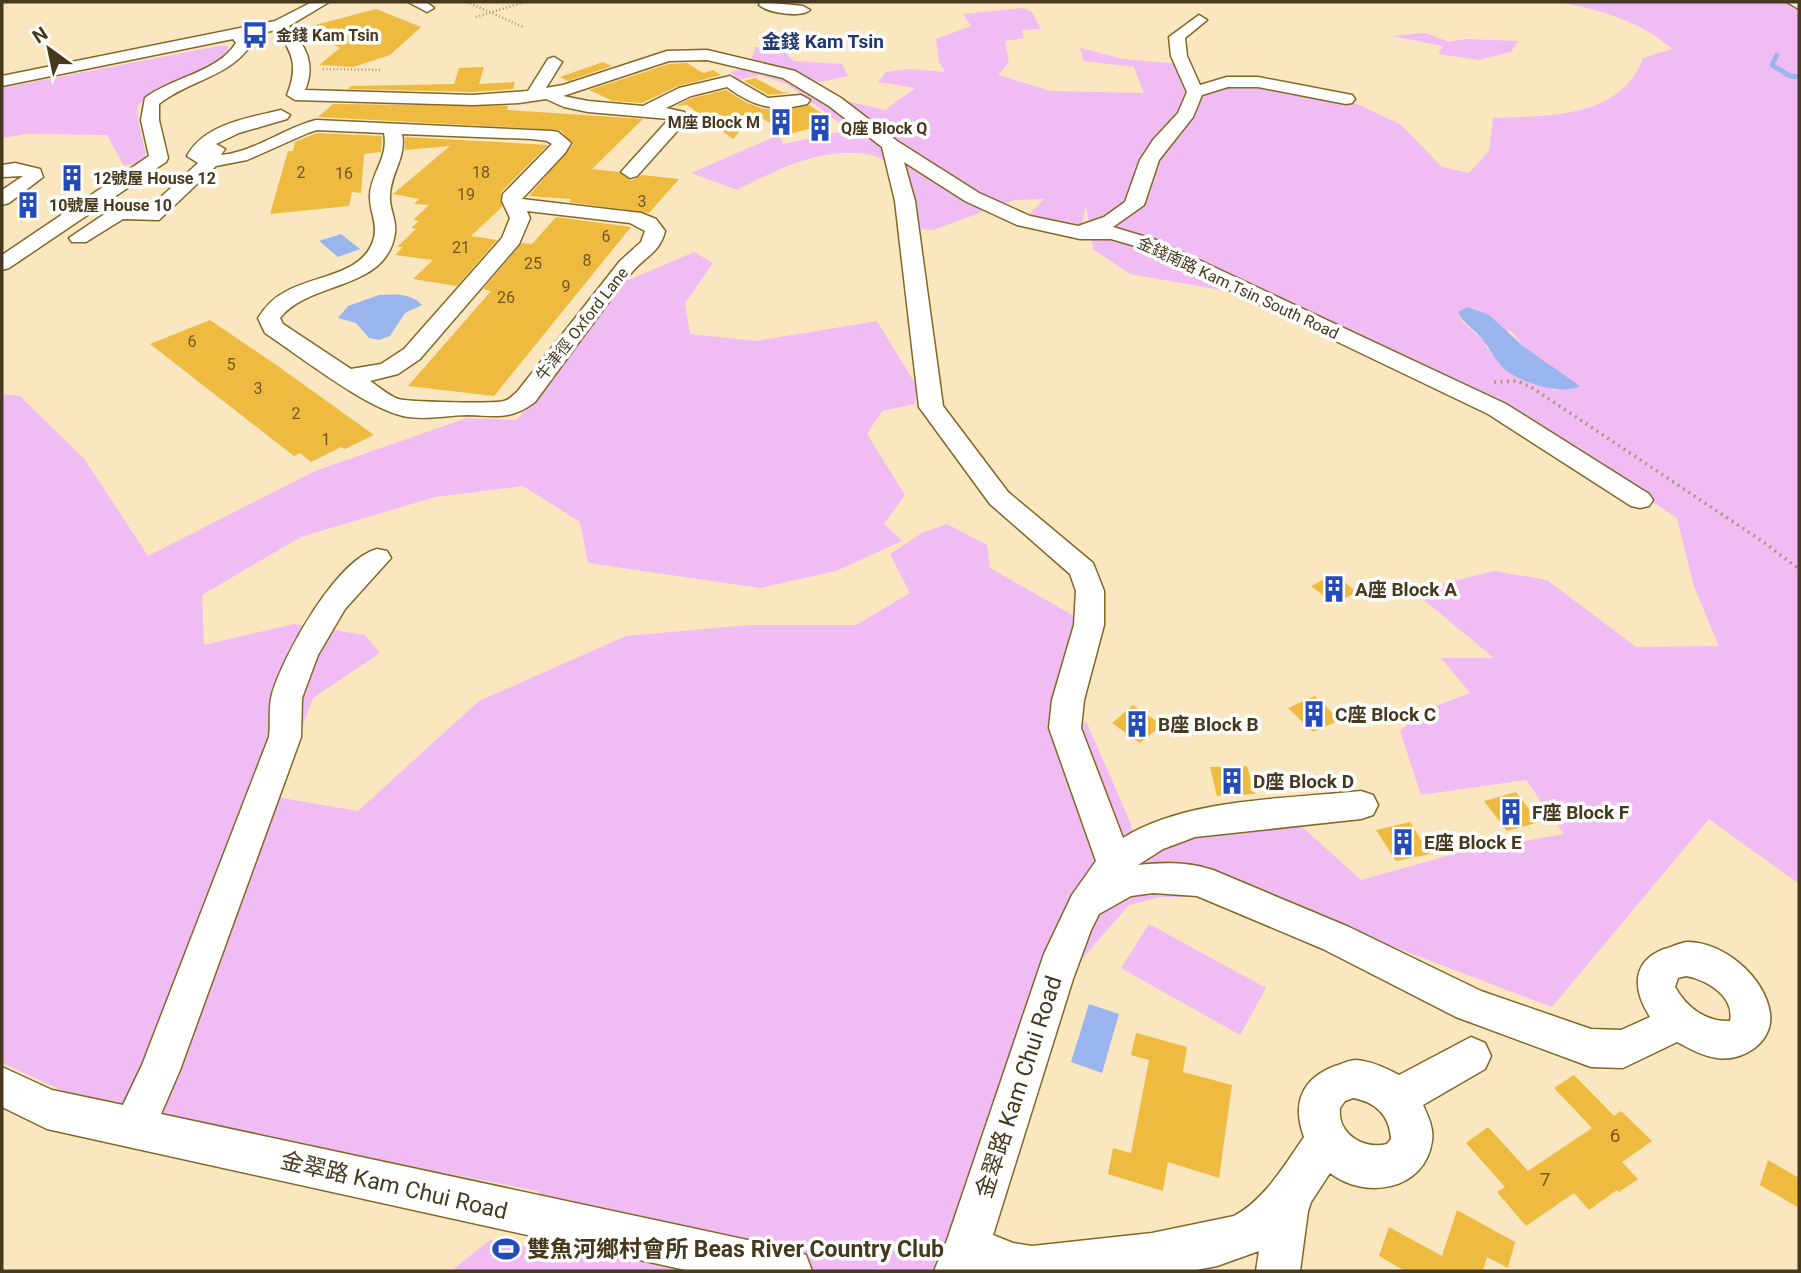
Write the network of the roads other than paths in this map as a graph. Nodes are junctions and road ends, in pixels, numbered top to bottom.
1 (322, 2) edge
2 (769, 2) edge
3 (1794, 2) edge
4 (1799, 5) edge
5 (803, 10) dead end
6 (1199, 20) dead end
7 (280, 25) junction
8 (237, 35) junction
9 (554, 62) dead end
10 (2, 81) edge
11 (1195, 92) junction
12 (542, 94) junction
13 (295, 95) junction
14 (1346, 99) dead end
15 (801, 100) dead end
16 (649, 110) junction
17 (390, 127) junction
18 (891, 145) junction
19 (213, 159) junction
20 (2, 171) edge
21 (630, 172) dead end
22 (140, 195) dead end
23 (2, 199) edge
24 (515, 204) junction
25 (119, 213) junction
26 (1080, 233) junction
27 (2, 264) edge
28 (2, 284) edge
29 (347, 376) junction
30 (1640, 500) dead end
31 (377, 558) dead end
32 (1361, 805) dead end
33 (1115, 864) junction
34 (1087, 905) junction
35 (1679, 1022) dead end
36 (1471, 1056) dead end
37 (2, 1086) edge
38 (1396, 1098) junction
39 (134, 1128) junction
40 (1327, 1141) junction
41 (1294, 1187) junction
42 (1191, 1260) edge
43 (981, 1262) edge
44 (790, 1271) edge
45 (1278, 1271) edge

1 - 7 street
2 - 5 street
3 - 4 street
6 - 11 street
7 - 8 street
7 - 13 street
8 - 10 street
8 - 27 street
9 - 12 street
11 - 14 street
11 - 26 street
12 - 13 street, 金錢南路 Kam Tsin South Road
12 - 16 street
12 - 18 street, 金錢南路 Kam Tsin South Road
13 - 19 street
15 - 16 street
16 - 21 street
17 - 19 street
17 - 24 street
17 - 29 street
18 - 26 street, 金錢南路 Kam Tsin South Road
18 - 33 street
19 - 25 street
20 - 23 street
22 - 25 street
24 - 29 street
24 - 29 street, 牛津徑 Oxford Lane
25 - 28 street
26 - 30 street, 金錢南路 Kam Tsin South Road
31 - 39 street
32 - 33 street, 金翠路 Kam Chui Road
33 - 34 street, 金翠路 Kam Chui Road
34 - 35 street
34 - 43 street, 金翠路 Kam Chui Road
36 - 38 street
37 - 39 street, 金翠路 Kam Chui Road
38 - 40 street
38 - 40 street
39 - 44 street, 金翠路 Kam Chui Road
40 - 41 street
41 - 42 street
41 - 45 street
42 - 43 street

